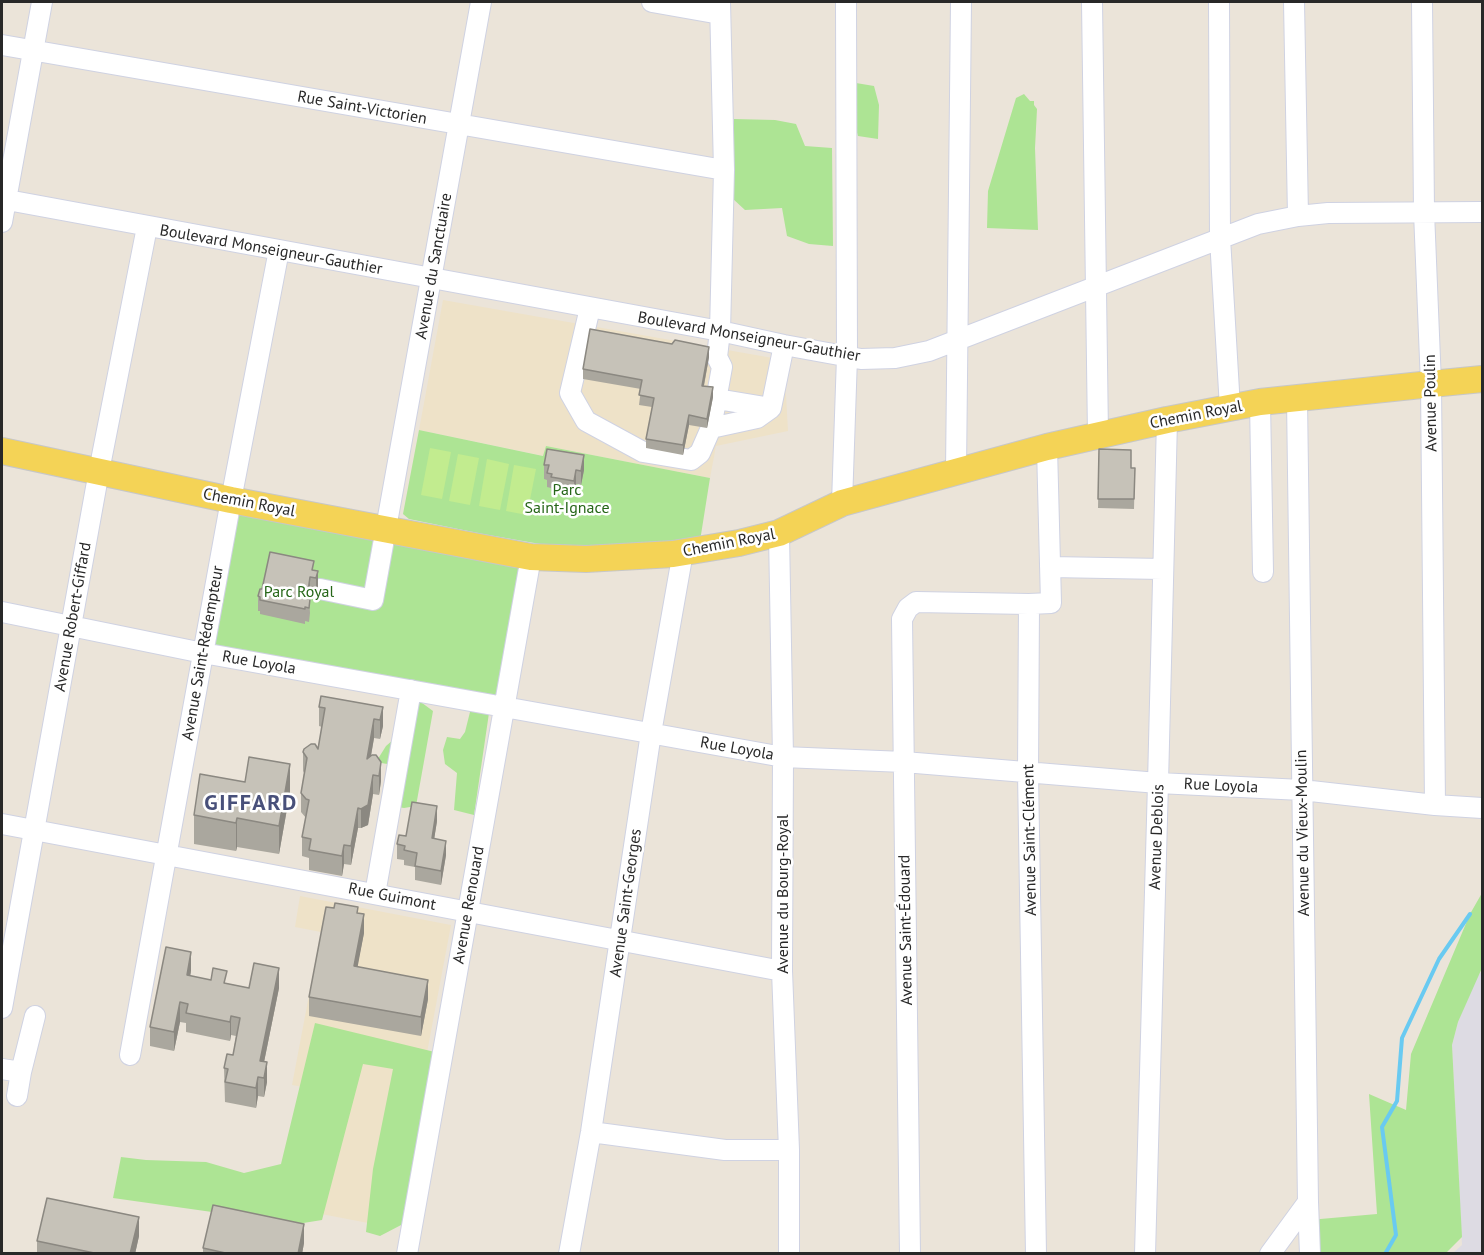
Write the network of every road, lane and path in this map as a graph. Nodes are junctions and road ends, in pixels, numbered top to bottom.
1 (42, 2) edge
2 (481, 2) edge
3 (652, 2) edge
4 (846, 2) edge
5 (961, 2) edge
6 (1092, 2) edge
7 (1219, 2) edge
8 (1294, 2) edge
9 (1422, 2) edge
10 (720, 8) edge
11 (2, 45) edge
12 (33, 51) junction
13 (459, 125) junction
14 (724, 170) junction
15 (4, 200) edge
16 (1424, 212) junction
17 (1482, 212) edge
18 (1298, 216) junction
19 (2, 222) edge
20 (147, 227) junction
21 (1220, 238) junction
22 (279, 250) junction
23 (431, 279) junction
24 (1097, 286) junction
25 (590, 308) junction
26 (720, 331) junction
27 (958, 340) junction
28 (784, 345) junction
29 (847, 357) junction
30 (1482, 380) edge
31 (1431, 384) junction
32 (717, 399) junction
33 (1297, 399) junction
34 (1260, 402) junction
35 (771, 408) junction
36 (1230, 408) junction
37 (1167, 420) junction
38 (711, 428) junction
39 (1098, 435) junction
40 (1047, 447) junction
41 (2, 451) edge
42 (99, 471) junction
43 (956, 472) junction
44 (231, 500) junction
45 (842, 503) junction
46 (386, 530) junction
47 (779, 533) junction
48 (683, 552) junction
49 (531, 557) junction
50 (1050, 567) junction
51 (1163, 569) junction
52 (1263, 572) dead end
53 (320, 589) dead end
54 (1029, 604) junction
55 (2, 612) edge
56 (71, 625) junction
57 (203, 653) junction
58 (411, 690) junction
59 (504, 707) junction
60 (651, 733) junction
61 (783, 757) junction
62 (904, 762) junction
63 (1028, 773) junction
64 (1158, 783) junction
65 (1302, 790) junction
66 (1435, 805) junction
67 (1482, 808) edge
68 (2, 824) edge
69 (34, 830) junction
70 (167, 855) junction
71 (375, 894) junction
72 (468, 911) junction
73 (620, 940) junction
74 (782, 971) junction
75 (2, 1008) edge
76 (35, 1016) dead end
77 (130, 1055) dead end
78 (11, 1071) edge
79 (17, 1096) dead end
80 (591, 1132) junction
81 (789, 1150) junction
82 (1308, 1202) junction
83 (407, 1254) edge
84 (569, 1254) edge
85 (789, 1254) edge
86 (910, 1254) edge
87 (1036, 1254) edge
88 (1145, 1254) edge
89 (1270, 1254) edge
90 (1310, 1254) edge

1 - 12 street
2 - 13 street, Avenue du Sanctuaire
3 - 10 street
4 - 29 street
5 - 27 street
6 - 24 street
7 - 21 street
8 - 18 street
9 - 16 street, Avenue Poulin
10 - 14 street
11 - 12 street, Rue Saint-Victorien
12 - 13 street, Rue Saint-Victorien
12 - 15 street
13 - 14 street, Rue Saint-Victorien
13 - 23 street, Avenue du Sanctuaire
14 - 26 street
15 - 19 street
15 - 20 street, Boulevard Monseigneur-Gauthier
16 - 17 street, Boulevard Monseigneur-Gauthier
16 - 18 street, Boulevard Monseigneur-Gauthier
16 - 31 street, Avenue Poulin
18 - 21 street, Boulevard Monseigneur-Gauthier
20 - 22 street, Boulevard Monseigneur-Gauthier
20 - 42 street, Avenue Robert-Giffard
21 - 24 street, Boulevard Monseigneur-Gauthier
21 - 36 street
22 - 23 street, Boulevard Monseigneur-Gauthier
22 - 44 street, Avenue Saint-Rédempteur
23 - 25 street, Boulevard Monseigneur-Gauthier
23 - 46 street, Avenue du Sanctuaire
24 - 27 street, Boulevard Monseigneur-Gauthier
24 - 39 street
25 - 26 street, Boulevard Monseigneur-Gauthier
25 - 38 street
26 - 28 street, Boulevard Monseigneur-Gauthier
26 - 32 street
27 - 29 street, Boulevard Monseigneur-Gauthier
27 - 43 street
28 - 29 street, Boulevard Monseigneur-Gauthier
28 - 35 street
29 - 45 street
30 - 31 main road, Chemin Royal
31 - 33 main road, Chemin Royal
31 - 66 street, Avenue Poulin
32 - 35 street
32 - 38 street
33 - 34 main road, Chemin Royal
33 - 65 street, Avenue du Vieux-Moulin
34 - 36 main road, Chemin Royal
34 - 52 street
35 - 38 street
36 - 37 main road, Chemin Royal
37 - 39 main road, Chemin Royal
37 - 51 street, Avenue Deblois
39 - 40 main road, Chemin Royal
40 - 43 main road, Chemin Royal
40 - 50 street
41 - 42 main road, Chemin Royal
42 - 44 main road, Chemin Royal
42 - 56 street, Avenue Robert-Giffard
43 - 45 main road, Chemin Royal
44 - 46 main road, Chemin Royal
44 - 57 street, Avenue Saint-Rédempteur
45 - 47 main road, Chemin Royal
46 - 49 main road, Chemin Royal
46 - 53 street, Avenue du Sanctuaire
47 - 48 main road, Chemin Royal
47 - 61 street, Avenue du Bourg-Royal
48 - 49 main road, Chemin Royal
48 - 60 street, Avenue Saint-Georges
49 - 59 street, Avenue Renouard
50 - 51 street
50 - 54 street
51 - 64 street, Avenue Deblois
54 - 62 street, Avenue Saint-Édouard
54 - 63 street, Avenue Saint-Clément
55 - 56 street, Rue Loyola
56 - 57 street, Rue Loyola
56 - 69 street, Avenue Robert-Giffard
57 - 58 street, Rue Loyola
57 - 70 street, Avenue Saint-Rédempteur
58 - 59 street, Rue Loyola
58 - 71 street
59 - 60 street, Rue Loyola
59 - 72 street, Avenue Renouard
60 - 61 street, Rue Loyola
60 - 73 street, Avenue Saint-Georges
61 - 62 street, Rue Loyola
61 - 74 street, Avenue du Bourg-Royal
62 - 63 street, Rue Loyola
62 - 86 street, Avenue Saint-Édouard
63 - 64 street, Rue Loyola
63 - 87 street, Avenue Saint-Clément
64 - 65 street, Rue Loyola
64 - 88 street, Avenue Deblois
65 - 66 street, Rue Loyola
65 - 82 street, Avenue du Vieux-Moulin
66 - 67 street, Rue Loyola
68 - 69 street, Rue Guimont
69 - 70 street, Rue Guimont
69 - 75 street, Avenue Robert-Giffard
70 - 71 street, Rue Guimont
70 - 77 street, Avenue Saint-Rédempteur
71 - 72 street, Rue Guimont
72 - 73 street, Rue Guimont
72 - 83 street, Avenue Renouard
73 - 74 street, Rue Guimont
73 - 80 street, Avenue Saint-Georges
74 - 81 street, Avenue du Bourg-Royal
76 - 78 street
78 - 79 street
80 - 81 street
80 - 84 street, Avenue Saint-Georges
81 - 85 street, Avenue du Bourg-Royal
82 - 89 street
82 - 90 street, Avenue du Vieux-Moulin

